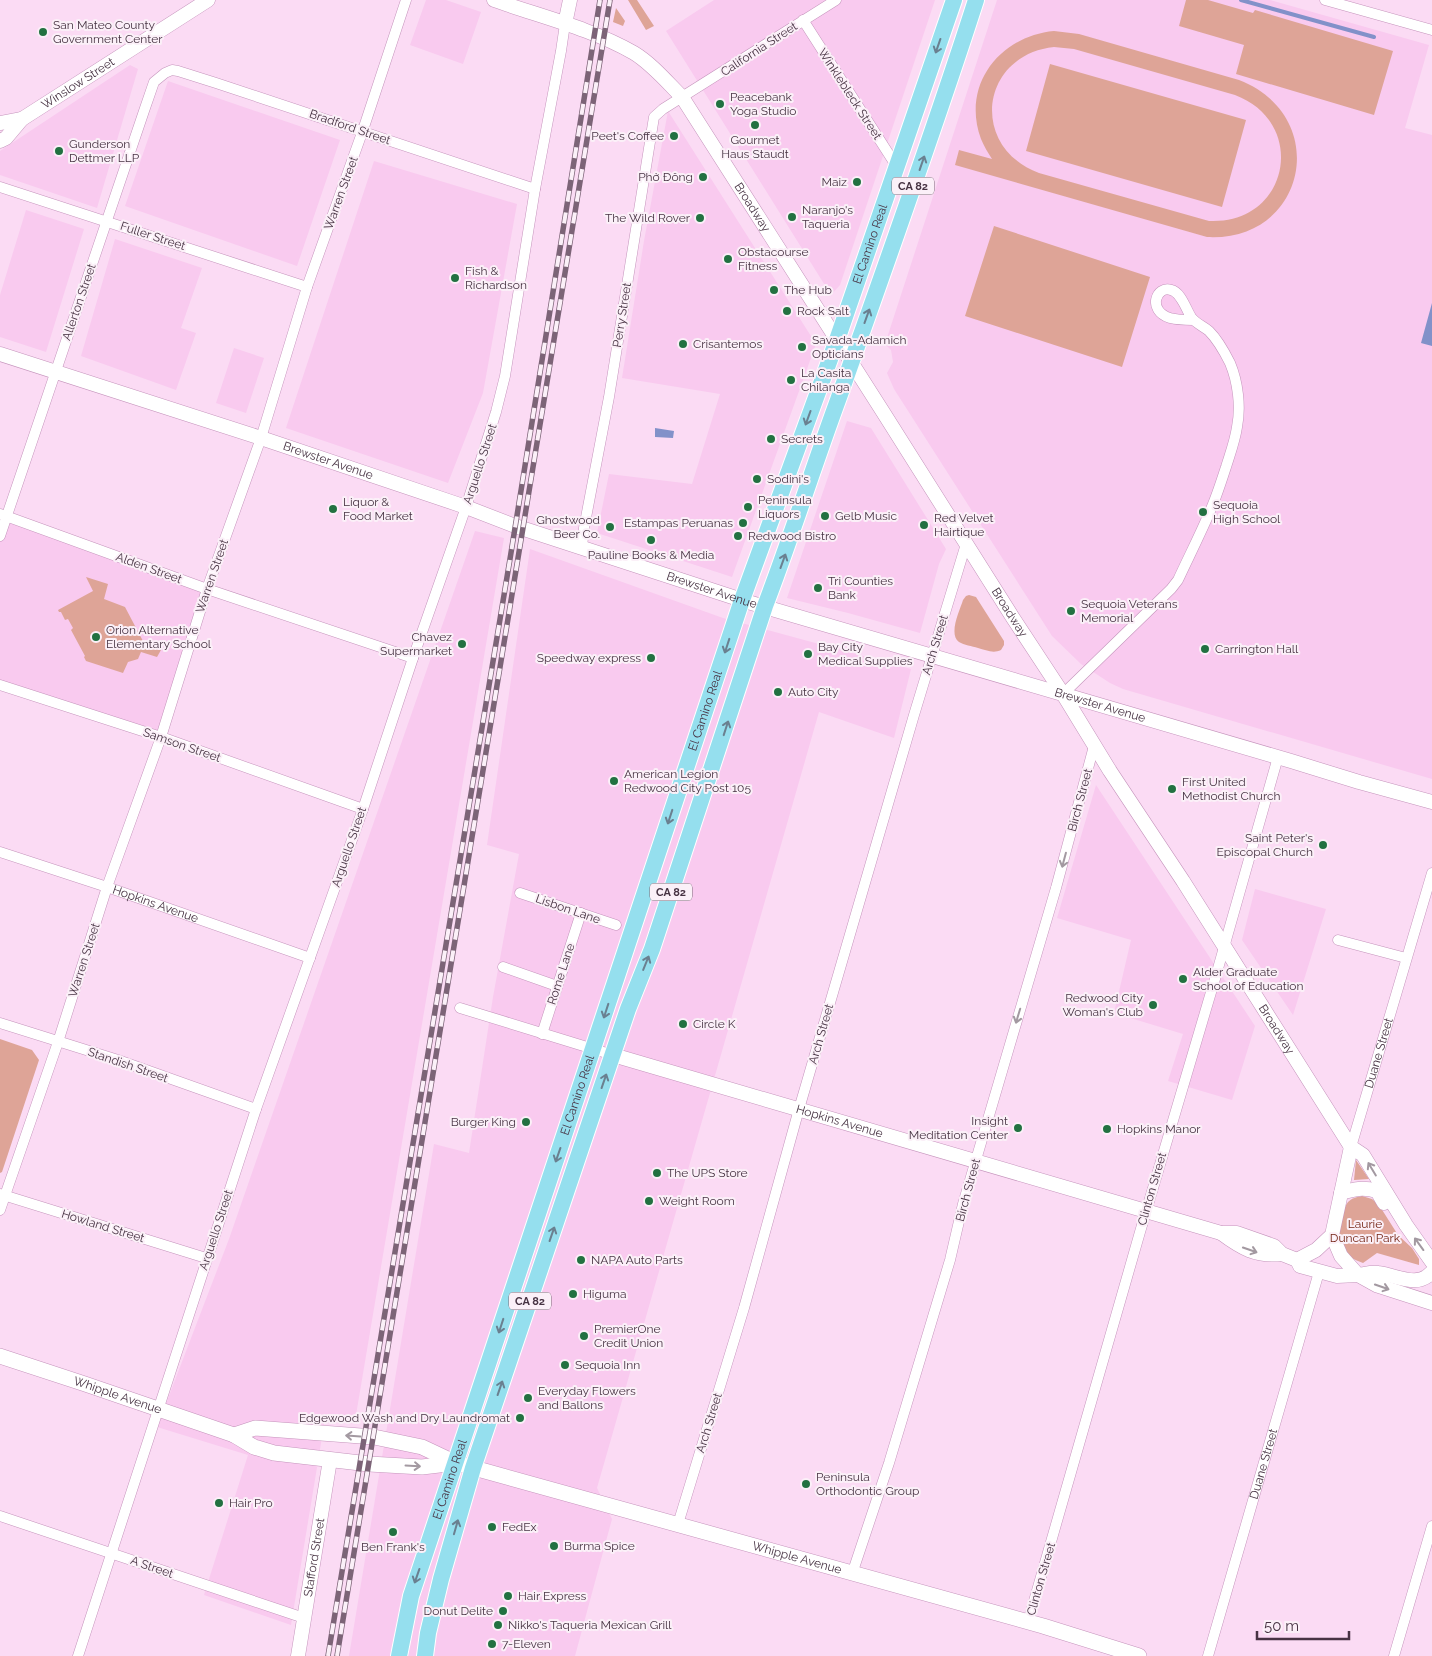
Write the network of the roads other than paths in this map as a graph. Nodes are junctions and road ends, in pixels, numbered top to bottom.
1 (208, 0) edge
2 (406, 0) edge
3 (494, 0) edge
4 (570, 0) edge
5 (836, 0) edge
6 (954, 0) edge
7 (976, 0) edge
8 (1325, 0) edge
9 (803, 20) junction
10 (565, 24) junction
11 (1432, 30) edge
12 (165, 72) joint
13 (682, 97) junction
14 (22, 119) junction
15 (0, 123) edge
16 (363, 130) junction
17 (0, 141) edge
18 (897, 167) junction
19 (0, 187) edge
20 (535, 189) junction
21 (107, 222) junction
22 (307, 286) junction
23 (1193, 320) dead end
24 (837, 340) junction
25 (0, 354) edge
26 (852, 362) junction
27 (55, 372) junction
28 (261, 438) junction
29 (466, 508) junction
30 (3, 515) edge
31 (0, 536) edge
32 (966, 544) junction
33 (582, 546) junction
34 (208, 589) junction
35 (742, 600) junction
36 (766, 606) junction
37 (932, 656) junction
38 (413, 658) junction
39 (0, 684) edge
40 (1063, 694) junction
41 (161, 737) junction
42 (1094, 746) junction
43 (1278, 757) junction
44 (1432, 802) edge
45 (363, 809) junction
46 (0, 852) edge
47 (1432, 873) edge
48 (107, 887) junction
49 (520, 893) dead end
50 (581, 914) junction
51 (616, 925) dead end
52 (1338, 940) dead end
53 (1224, 946) junction
54 (310, 958) junction
55 (1406, 958) junction
56 (503, 967) dead end
57 (557, 986) junction
58 (460, 1008) dead end
59 (0, 1023) edge
60 (542, 1034) junction
61 (58, 1042) junction
62 (593, 1049) junction
63 (613, 1055) junction
64 (256, 1109) junction
65 (799, 1110) junction
66 (1351, 1147) junction
67 (975, 1161) junction
68 (1341, 1193) junction
69 (2, 1195) edge
70 (0, 1210) edge
71 (1146, 1210) junction
72 (1406, 1225) junction
73 (1332, 1235) junction
74 (206, 1258) junction
75 (1297, 1260) junction
76 (1432, 1262) edge
77 (1319, 1272) junction
78 (1432, 1272) edge
79 (1358, 1275) junction
80 (1432, 1303) edge
81 (0, 1356) edge
82 (159, 1409) junction
83 (234, 1435) junction
84 (330, 1460) junction
85 (456, 1463) junction
86 (473, 1468) junction
87 (0, 1516) edge
88 (678, 1524) junction
89 (1432, 1526) edge
90 (112, 1554) junction
91 (852, 1574) junction
92 (304, 1618) junction
93 (1028, 1622) junction
94 (78, 1656) edge
95 (298, 1656) edge
96 (399, 1656) edge
97 (425, 1656) edge
98 (1139, 1656) edge
99 (1208, 1656) edge
100 (1394, 1656) edge

1 - 14 street, Winslow Street
2 - 16 street, Warren Street
3 - 10 street, Broadway
4 - 10 street
5 - 9 street, California Street
6 -> 18 main road, El Camino Real / CA 82
26 -> 7 main road, El Camino Real / CA 82
8 - 11 street
9 - 13 street, California Street
9 - 18 street, Winklebleck Street
10 - 13 street, Broadway
10 - 20 street, Arguello Street
12 - 16 street, Bradford Street
12 - 21 street, Allerton Street
13 - 24 street, Broadway
13 - 33 street, Perry Street
14 - 15 street, Winslow Street
14 - 17 street, Winslow Street
16 - 20 street, Bradford Street
16 - 22 street, Warren Street
18 - 24 main road, El Camino Real / CA 82
19 - 21 street, Fuller Street
20 - 29 street, Arguello Street
21 - 22 street, Fuller Street
21 - 27 street, Allerton Street
22 - 28 street, Warren Street
23 - 40 street
24 - 26 street, Broadway
24 -> 35 main road, El Camino Real / CA 82
25 - 27 street, Brewster Avenue
26 - 32 street, Broadway
36 -> 26 main road, El Camino Real / CA 82
27 - 28 street, Brewster Avenue
27 - 30 street, Allerton Street
28 - 29 street, Brewster Avenue
28 - 34 street, Warren Street
29 - 33 street, Brewster Avenue
29 - 38 street, Arguello Street
30 - 31 street, Allerton Street
30 - 34 street, Alden Street
32 - 37 street, Arch Street
32 - 40 street, Broadway
33 - 35 street, Brewster Avenue
34 - 38 street, Alden Street
34 - 41 street, Warren Street
35 - 36 street, Brewster Avenue
35 -> 62 main road, El Camino Real / CA 82
36 - 37 street, Brewster Avenue
63 -> 36 main road, El Camino Real / CA 82
37 - 40 street, Brewster Avenue
37 - 65 street, Arch Street
38 - 45 street, Arguello Street
39 - 41 street, Samson Street
40 - 42 street, Broadway
40 - 43 street, Brewster Avenue
41 - 45 street, Samson Street
41 - 48 street, Warren Street
42 - 53 street, Broadway
42 -> 67 street, Birch Street
43 - 44 street, Brewster Avenue
43 - 53 street, Clinton Street
45 - 54 street, Arguello Street
46 - 48 street, Hopkins Avenue
47 - 55 street, Duane Street
48 - 54 street, Hopkins Avenue
48 - 61 street, Warren Street
49 - 50 street, Lisbon Lane
50 - 51 street, Lisbon Lane
50 - 57 street, Rome Lane
52 - 55 street
53 - 66 street, Broadway
53 - 71 street, Clinton Street
54 - 64 street, Arguello Street
55 - 66 street, Duane Street
56 - 57 street
57 - 60 street, Rome Lane
58 - 60 street, Hopkins Avenue
59 - 61 street, Standish Street
60 - 62 street, Hopkins Avenue
61 - 64 street, Standish Street
61 - 69 street, Warren Street
62 - 63 street, Hopkins Avenue
62 -> 85 main road, El Camino Real / CA 82
63 - 65 street, Hopkins Avenue
86 -> 63 main road, El Camino Real / CA 82
64 - 74 street, Arguello Street
65 - 67 street, Hopkins Avenue
65 - 88 street, Arch Street
66 - 68 street, Duane Street
72 -> 66 street, Broadway
67 - 71 street, Hopkins Avenue
67 - 91 street, Birch Street
68 - 72 street
68 - 73 street, Duane Street
69 - 70 street, Warren Street
69 - 74 street, Howland Street
71 - 75 street, Hopkins Avenue
71 - 93 street, Clinton Street
76 -> 72 street, Broadway
73 - 75 street
73 - 79 street
74 - 82 street, Arguello Street
75 - 77 street, Hopkins Avenue
77 - 79 street, Hopkins Avenue
77 - 99 street, Duane Street
78 - 79 street, Hopkins Avenue
79 -> 80 street, Hopkins Avenue
81 - 82 main road, Whipple Avenue
82 - 83 main road, Whipple Avenue
82 - 90 street, Arguello Street
83 - 84 main road, Whipple Avenue
85 -> 83 main road, Whipple Avenue
84 -> 85 main road, Whipple Avenue
84 - 92 street, Stafford Street
85 - 86 main road, Whipple Avenue
85 -> 96 main road, El Camino Real / CA 82
86 - 88 main road, Whipple Avenue
97 -> 86 main road, El Camino Real / CA 82
87 - 90 street, A Street
88 - 91 main road, Whipple Avenue
89 - 100 street
90 - 92 street, A Street
90 - 94 street, Arguello Street
91 - 93 main road, Whipple Avenue
92 - 95 street, Stafford Street
93 - 98 main road, Whipple Avenue

